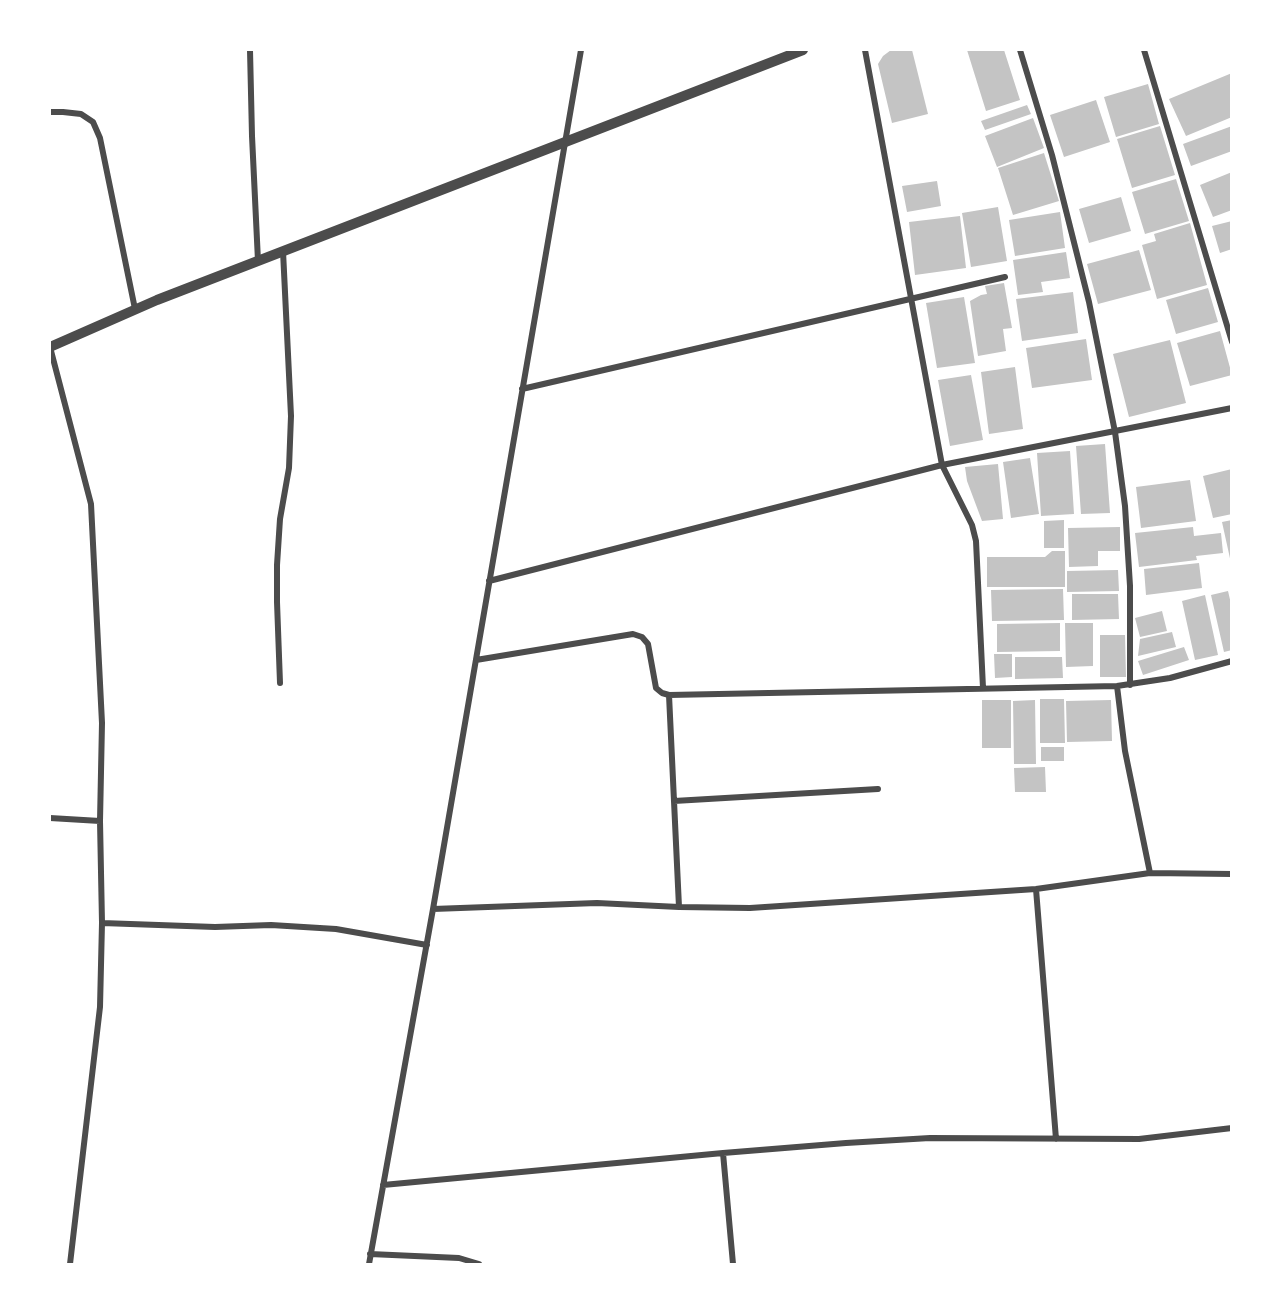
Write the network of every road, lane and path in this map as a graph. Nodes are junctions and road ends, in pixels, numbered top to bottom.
1 (250, 50) edge
2 (581, 50) edge
3 (803, 50) edge
4 (866, 50) edge
5 (1020, 50) edge
6 (1144, 50) edge
7 (50, 112) edge
8 (564, 143) junction
9 (283, 251) junction
10 (258, 261) junction
11 (1005, 278) dead end
12 (911, 299) junction
13 (135, 309) junction
14 (1232, 342) edge
15 (50, 347) edge
16 (522, 389) junction
17 (1232, 408) edge
18 (1115, 432) junction
19 (942, 465) junction
20 (489, 581) junction
21 (476, 660) junction
22 (1232, 662) edge
23 (280, 683) dead end
24 (1130, 685) junction
25 (1118, 686) junction
26 (983, 688) junction
27 (669, 694) junction
28 (878, 789) dead end
29 (674, 801) junction
30 (50, 818) edge
31 (100, 821) junction
32 (1150, 873) junction
33 (1232, 874) edge
34 (1036, 889) junction
35 (679, 907) junction
36 (434, 909) junction
37 (102, 923) junction
38 (427, 945) junction
39 (1232, 1128) edge
40 (1056, 1139) junction
41 (723, 1153) junction
42 (383, 1185) junction
43 (370, 1254) junction
44 (70, 1264) edge
45 (369, 1264) edge
46 (478, 1264) edge
47 (733, 1264) edge

1 - 10 street
2 - 8 street
3 - 8 street
4 - 12 street
5 - 18 street
6 - 14 street
7 - 13 street
8 - 9 street
8 - 16 street
9 - 10 street
9 - 23 street
10 - 13 street
11 - 12 street
12 - 16 street
12 - 19 street
13 - 15 street
15 - 31 street
16 - 20 street
17 - 18 street
18 - 19 street
18 - 24 street
19 - 20 street
19 - 26 street
20 - 21 street
21 - 27 street
21 - 36 street
22 - 24 street
24 - 25 street
25 - 26 street
25 - 32 street
26 - 27 street
27 - 29 street
28 - 29 street
29 - 35 street
30 - 31 street
31 - 37 street
32 - 33 street
32 - 34 street
34 - 35 street
34 - 40 street
35 - 36 street
36 - 38 street
37 - 38 street
37 - 44 street
38 - 42 street
39 - 40 street
40 - 41 street
41 - 42 street
41 - 47 street
42 - 43 street
43 - 45 street
43 - 46 street

